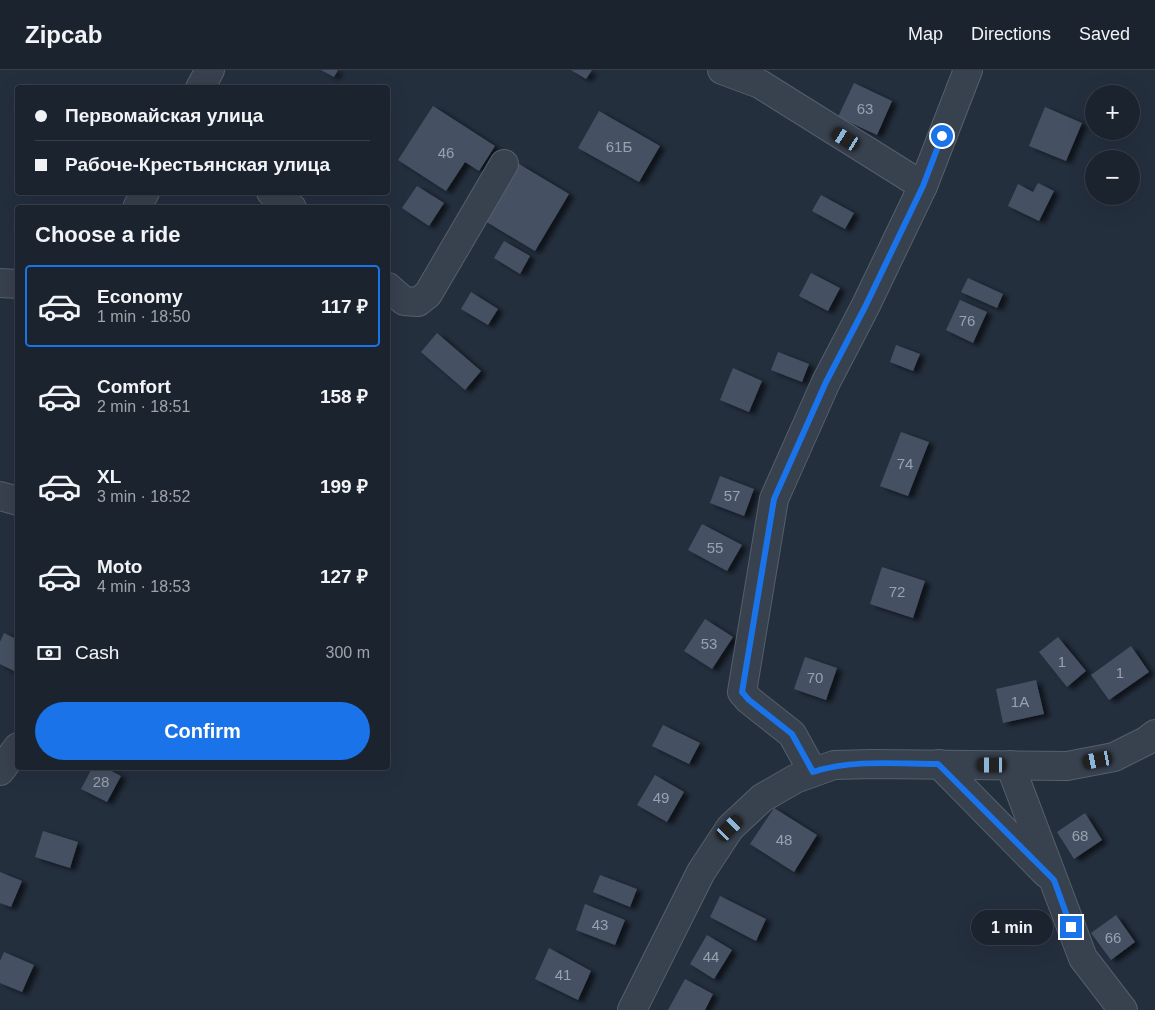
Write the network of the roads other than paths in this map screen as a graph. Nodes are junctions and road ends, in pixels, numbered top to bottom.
1 (210, 70) edge
2 (722, 70) edge
3 (968, 70) edge
4 (202, 85) edge
5 (504, 164) dead end
6 (923, 186) junction
7 (275, 195) edge
8 (288, 205) edge
9 (0, 283) edge
10 (15, 284) edge
11 (390, 289) edge
12 (0, 496) edge
13 (15, 499) edge
14 (1155, 734) edge
15 (15, 751) edge
16 (938, 764) junction
17 (1010, 765) junction
18 (0, 771) edge
19 (813, 772) junction
20 (1054, 880) junction
21 (632, 1010) edge
22 (1123, 1010) edge

1 - 4 street
2 - 6 street
3 - 6 street
5 - 11 street
6 - 19 street
7 - 8 street
9 - 10 street
12 - 13 street
14 - 17 street
15 - 18 street
16 - 17 street
16 - 19 street
16 - 20 street
17 - 20 street
19 - 21 street
20 - 22 street

